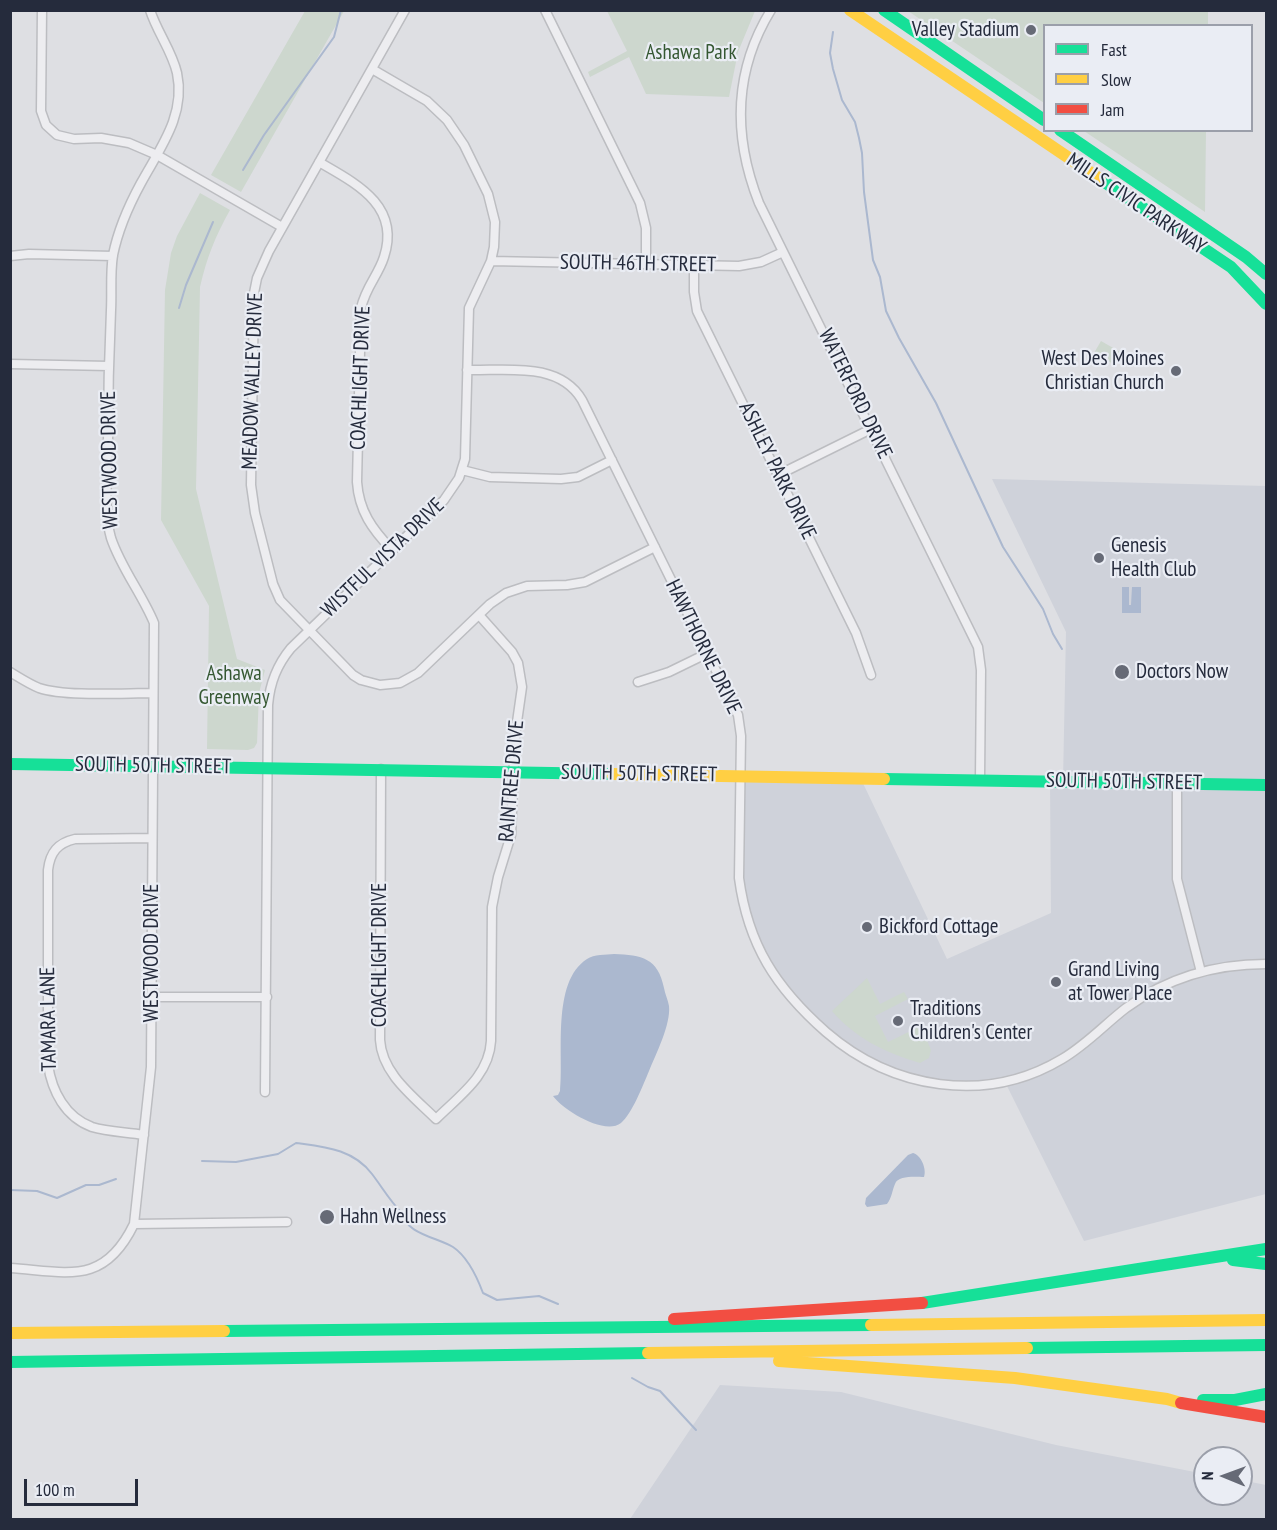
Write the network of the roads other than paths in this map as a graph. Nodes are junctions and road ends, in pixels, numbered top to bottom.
1 (42, 10) edge
2 (150, 10) edge
3 (405, 10) edge
4 (545, 10) edge
5 (771, 10) edge
6 (850, 10) edge
7 (884, 10) edge
8 (372, 69) junction
9 (1043, 119) edge
10 (1063, 132) edge
11 (157, 155) junction
12 (319, 162) junction
13 (282, 227) junction
14 (783, 252) junction
15 (10, 256) edge
16 (113, 256) junction
17 (491, 261) junction
18 (646, 264) junction
19 (694, 265) junction
20 (1266, 274) edge
21 (1253, 289) junction
22 (1266, 304) edge
23 (10, 364) edge
24 (108, 366) junction
25 (467, 370) junction
26 (872, 429) junction
27 (612, 460) junction
28 (462, 470) junction
29 (778, 475) junction
30 (655, 547) junction
31 (392, 550) junction
32 (479, 615) junction
33 (309, 631) junction
34 (708, 653) junction
35 (10, 672) edge
36 (871, 675) dead end
37 (638, 682) dead end
38 (153, 693) junction
39 (10, 764) edge
40 (152, 766) junction
41 (268, 768) junction
42 (381, 769) junction
43 (513, 772) junction
44 (740, 775) junction
45 (980, 779) junction
46 (1177, 783) junction
47 (1266, 785) edge
48 (152, 838) junction
49 (1266, 964) edge
50 (1201, 972) junction
51 (152, 997) junction
52 (267, 997) junction
53 (266, 1092) dead end
54 (436, 1119) joint
55 (144, 1135) junction
56 (287, 1222) dead end
57 (134, 1224) junction
58 (1266, 1249) edge
59 (1200, 1261) junction
60 (1266, 1264) edge
61 (10, 1268) edge
62 (1266, 1320) edge
63 (615, 1328) junction
64 (10, 1333) edge
65 (1266, 1345) edge
66 (720, 1353) junction
67 (10, 1362) edge
68 (1266, 1394) edge
69 (1167, 1399) junction
70 (1266, 1418) edge

1 - 11 street
2 - 11 street, WESTWOOD DRIVE
3 - 8 street, MEADOW VALLEY DRIVE
4 - 18 street
5 - 14 street, WATERFORD DRIVE
6 - 21 main road, MILLS CIVIC PARKWAY
7 - 9 main road
8 - 12 street, MEADOW VALLEY DRIVE
8 - 17 street, WISTFUL VISTA DRIVE
10 - 20 main road, MILLS CIVIC PARKWAY
11 - 13 street
11 - 16 street, WESTWOOD DRIVE
12 - 13 street, MEADOW VALLEY DRIVE
12 - 31 street, COACHLIGHT DRIVE
13 - 33 street, MEADOW VALLEY DRIVE
14 - 19 street, SOUTH 46TH STREET
14 - 26 street, WATERFORD DRIVE
15 - 16 street
16 - 24 street, WESTWOOD DRIVE
17 - 18 street, SOUTH 46TH STREET
17 - 25 street, WISTFUL VISTA DRIVE
18 - 19 street, SOUTH 46TH STREET
19 - 29 street, ASHLEY PARK DRIVE
20 - 21 main road
21 - 22 main road, MILLS CIVIC PARKWAY
23 - 24 street
24 - 38 street, WESTWOOD DRIVE
25 - 27 street, HAWTHORNE DRIVE
25 - 28 street, WISTFUL VISTA DRIVE
26 - 29 street
26 - 45 street, WATERFORD DRIVE
27 - 28 street
27 - 30 street, HAWTHORNE DRIVE
28 - 31 street, WISTFUL VISTA DRIVE
29 - 36 street, ASHLEY PARK DRIVE
30 - 32 street, MEADOW VALLEY DRIVE
30 - 34 street, HAWTHORNE DRIVE
31 - 33 street, WISTFUL VISTA DRIVE
32 - 33 street, MEADOW VALLEY DRIVE
32 - 43 street, RAINTREE DRIVE
33 - 41 street, WISTFUL VISTA DRIVE
34 - 37 street
34 - 44 street, HAWTHORNE DRIVE
35 - 38 street
38 - 40 street, WESTWOOD DRIVE
39 - 40 main road, SOUTH 50TH STREET
40 - 41 main road, SOUTH 50TH STREET
40 - 48 street, WESTWOOD DRIVE
41 - 42 main road, SOUTH 50TH STREET
41 - 52 street, WISTFUL VISTA DRIVE
42 - 43 main road, SOUTH 50TH STREET
42 - 54 street, COACHLIGHT DRIVE
43 - 44 main road, SOUTH 50TH STREET
43 - 54 street, RAINTREE DRIVE
44 - 45 main road, SOUTH 50TH STREET
44 - 50 street, HAWTHORNE DRIVE
45 - 46 main road, SOUTH 50TH STREET
46 - 47 main road, SOUTH 50TH STREET
46 - 50 street
48 - 51 street, WESTWOOD DRIVE
48 - 55 street, TAMARA LANE
49 - 50 street, HAWTHORNE DRIVE
51 - 52 street
51 - 55 street, WESTWOOD DRIVE
52 - 53 street, WISTFUL VISTA DRIVE
55 - 57 street, WESTWOOD DRIVE
56 - 57 street
57 - 61 street, WESTWOOD DRIVE
58 - 59 main road
59 - 60 main road
59 - 63 main road
62 - 63 main road
63 - 64 main road
65 - 66 main road
66 - 67 main road
66 - 69 main road
68 - 69 main road
69 - 70 main road

